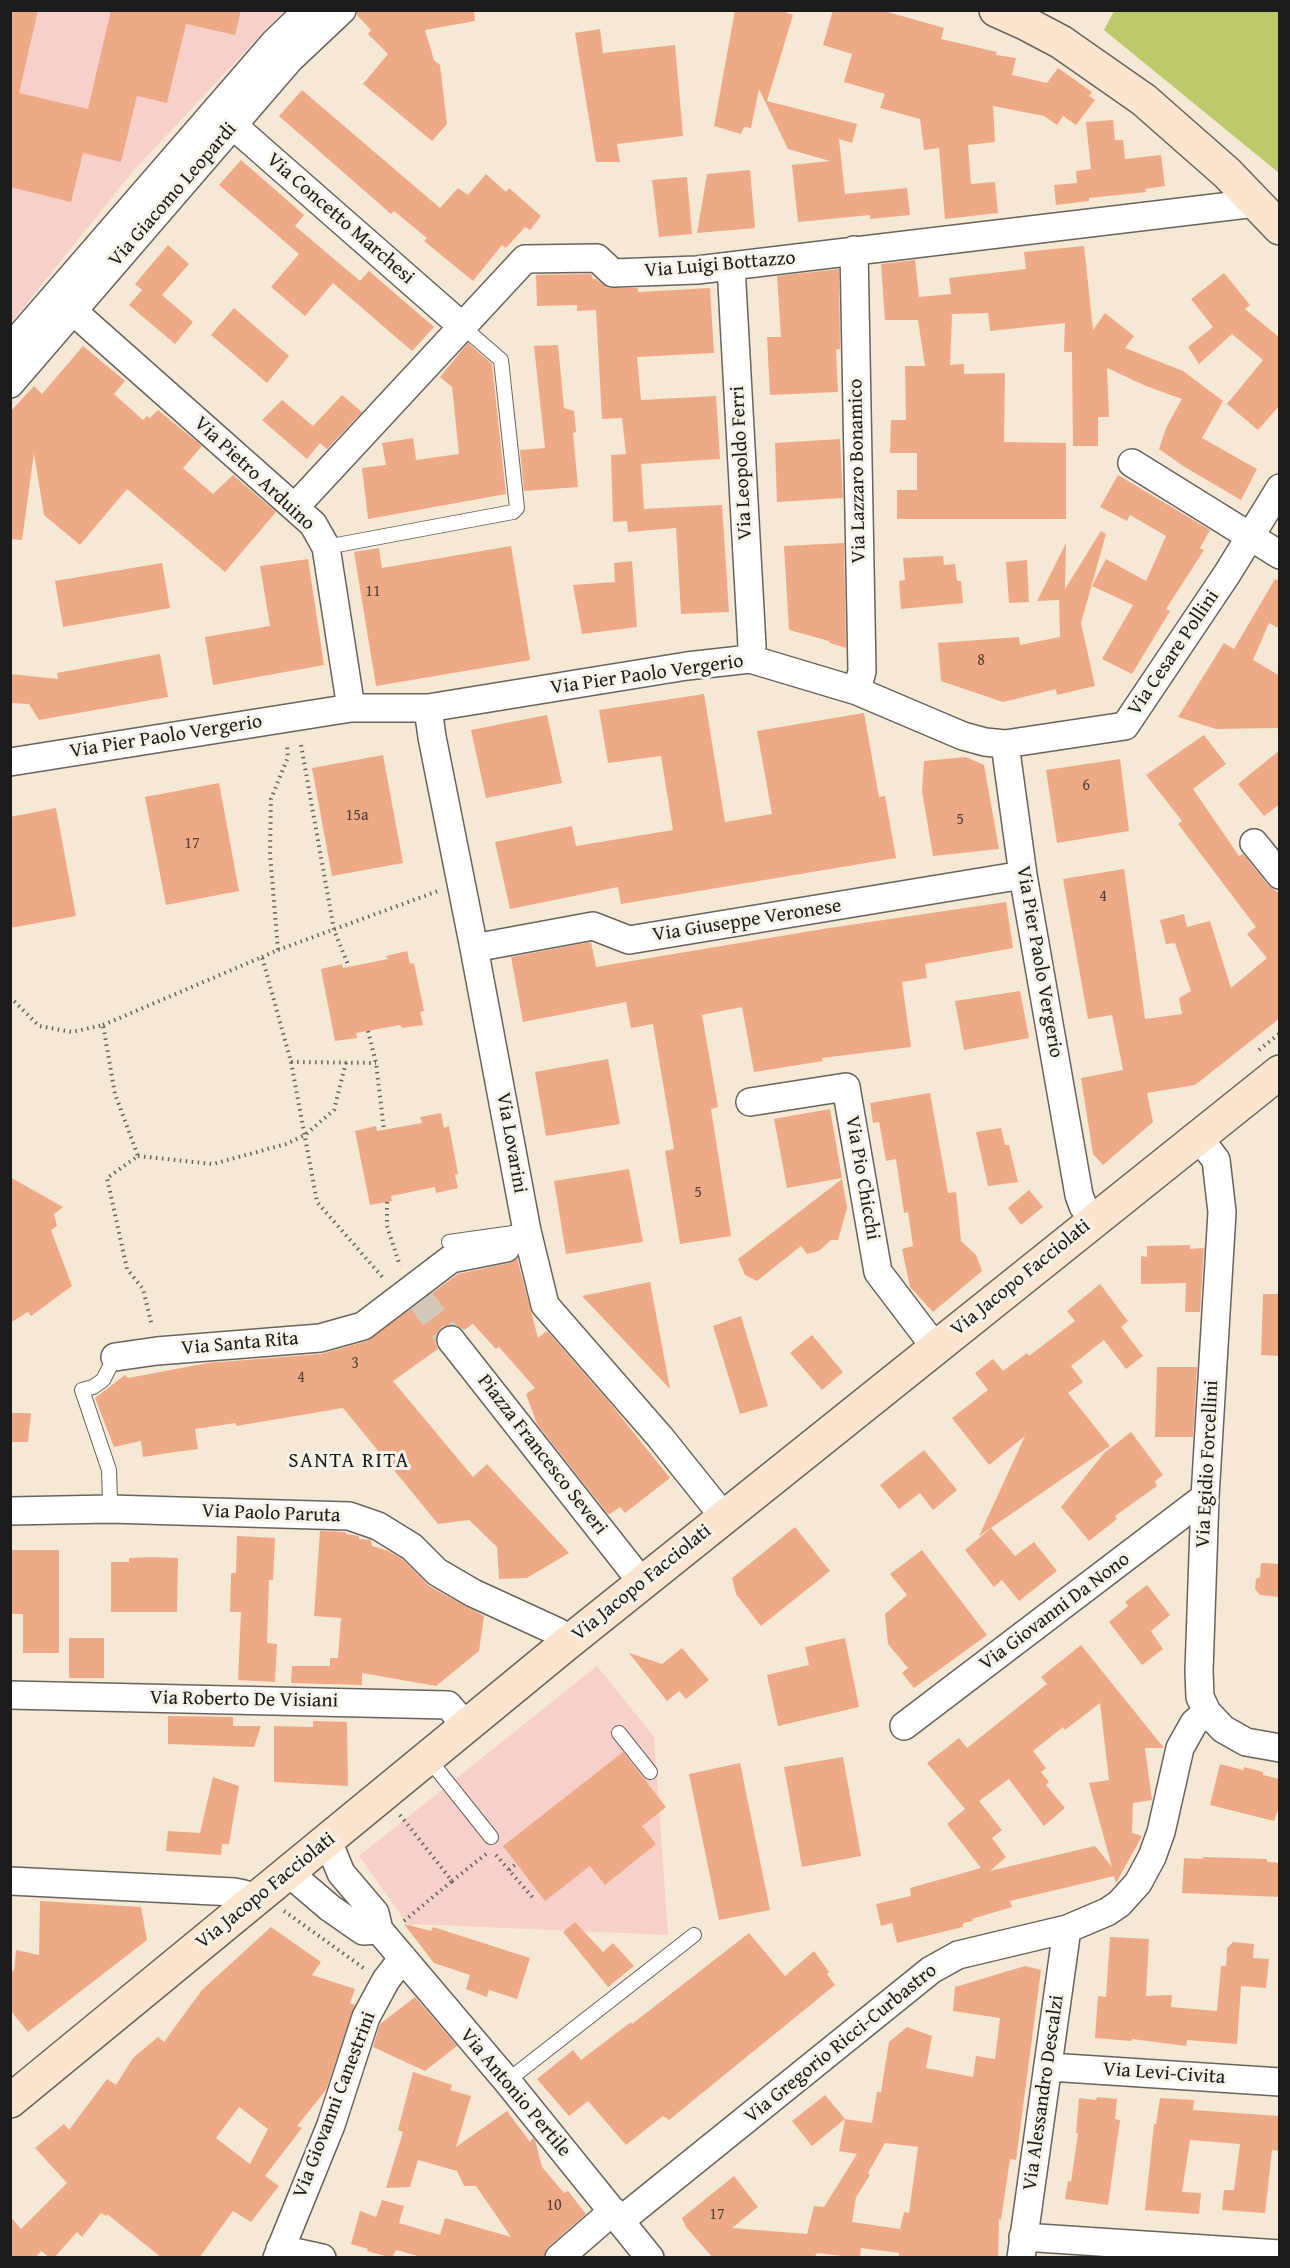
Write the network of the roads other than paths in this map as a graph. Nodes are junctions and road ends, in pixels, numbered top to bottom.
1 (308, 10) edge
2 (342, 10) edge
3 (996, 10) edge
4 (225, 118) junction
5 (1268, 212) edge
6 (1280, 228) edge
7 (854, 250) junction
8 (731, 266) junction
9 (65, 303) junction
10 (463, 327) junction
11 (10, 348) edge
12 (10, 384) edge
13 (1132, 463) dead end
14 (1280, 488) edge
15 (295, 507) junction
16 (1250, 537) junction
17 (326, 547) junction
18 (1280, 555) edge
19 (750, 659) junction
20 (857, 691) junction
21 (351, 708) junction
22 (428, 708) junction
23 (1005, 744) junction
24 (10, 762) edge
25 (1254, 843) dead end
26 (1023, 875) junction
27 (1280, 875) edge
28 (474, 948) junction
29 (1280, 1072) edge
30 (750, 1102) dead end
31 (1199, 1138) junction
32 (1094, 1220) junction
33 (449, 1242) dead end
34 (519, 1243) junction
35 (451, 1340) tunnel mouth
36 (935, 1347) junction
37 (115, 1357) joint
38 (1205, 1497) junction
39 (110, 1501) dead end
40 (10, 1511) edge
41 (724, 1517) junction
42 (633, 1571) dead end
43 (566, 1644) junction
44 (10, 1695) edge
45 (1207, 1712) junction
46 (904, 1726) dead end
47 (467, 1727) junction
48 (619, 1733) dead end
49 (1280, 1748) edge
50 (428, 1758) junction
51 (650, 1772) dead end
52 (491, 1837) dead end
53 (309, 1857) junction
54 (10, 1881) edge
55 (251, 1902) junction
56 (388, 1929) junction
57 (1067, 1929) junction
58 (694, 1935) dead end
59 (403, 1958) junction
60 (1049, 2067) junction
61 (507, 2081) junction
62 (1280, 2082) edge
63 (10, 2101) edge
64 (616, 2216) junction
65 (1022, 2247) edge
66 (1106, 2250) edge
67 (278, 2253) edge
68 (1280, 2254) edge
69 (322, 2258) edge
70 (559, 2258) edge
71 (650, 2258) edge

1 - 4 street, Via Giacomo Leopardi
2 - 4 street, Via Giacomo Leopardi
3 - 5 main road
4 - 9 street, Via Giacomo Leopardi
4 - 10 street, Via Concetto Marchesi
5 - 6 main road
5 - 7 street, Via Luigi Bottazzo
7 - 8 street, Via Luigi Bottazzo
7 - 20 street, Via Lazzaro Bonamico
8 - 10 street, Via Luigi Bottazzo
8 - 19 street, Via Leopoldo Ferri
9 - 11 street, Via Giacomo Leopardi
9 - 12 street, Via Giacomo Leopardi
9 - 15 street, Via Pietro Arduino
10 - 15 street, Via Luigi Bottazzo
10 - 17 lane
13 - 16 street
14 - 16 street, Via Cesare Pollini
15 - 17 street, Via Pietro Arduino
16 - 18 street
16 - 23 street, Via Cesare Pollini
17 - 21 street, Via Pietro Arduino
19 - 20 street, Via Pier Paolo Vergerio
19 - 22 street, Via Pier Paolo Vergerio
20 - 23 street, Via Pier Paolo Vergerio
21 - 22 street, Via Pier Paolo Vergerio
21 - 24 street, Via Pier Paolo Vergerio
22 - 28 street, Via Lovarini
23 - 26 street, Via Pier Paolo Vergerio
25 - 27 street
26 - 28 street, Via Giuseppe Veronese
26 - 32 street, Via Pier Paolo Vergerio
28 - 34 street, Via Lovarini
29 - 31 main road, Via Jacopo Facciolati
30 - 36 street, Via Pio Chicchi
31 - 32 main road, Via Jacopo Facciolati
31 - 38 street, Via Egidio Forcellini
32 - 36 main road, Via Jacopo Facciolati
33 - 34 lane
34 - 37 street, Via Santa Rita
34 - 41 street, Via Lovarini
35 - 42 street, Piazza Francesco Severi
36 - 41 main road, Via Jacopo Facciolati
37 - 39 lane, Via Santa Rita
38 - 45 street, Via Egidio Forcellini
38 - 46 street, Via Giovanni Da Nono
40 - 43 street, Via Paolo Paruta
41 - 43 main road, Via Jacopo Facciolati
43 - 47 main road, Via Jacopo Facciolati
44 - 47 street, Via Roberto De Visiani
45 - 49 street
45 - 57 street, Via Gregorio Ricci-Curbastro
47 - 50 main road, Via Jacopo Facciolati
48 - 51 lane
50 - 52 lane
50 - 53 main road, Via Jacopo Facciolati
53 - 55 main road, Via Jacopo Facciolati
53 - 56 street, Via Antonio Pertile
53 - 56 street
54 - 55 street
55 - 63 main road, Via Jacopo Facciolati
56 - 59 street, Via Antonio Pertile
57 - 60 street, Via Alessandro Descalzi
57 - 64 street, Via Gregorio Ricci-Curbastro
58 - 61 lane
59 - 61 street, Via Antonio Pertile
59 - 67 street, Via Giovanni Canestrini
60 - 62 street, Via Levi-Civita
60 - 65 street, Via Alessandro Descalzi
61 - 64 street, Via Antonio Pertile
64 - 70 street, Via Gregorio Ricci-Curbastro
64 - 71 street, Via Antonio Pertile
65 - 66 street
66 - 68 street
67 - 69 street

